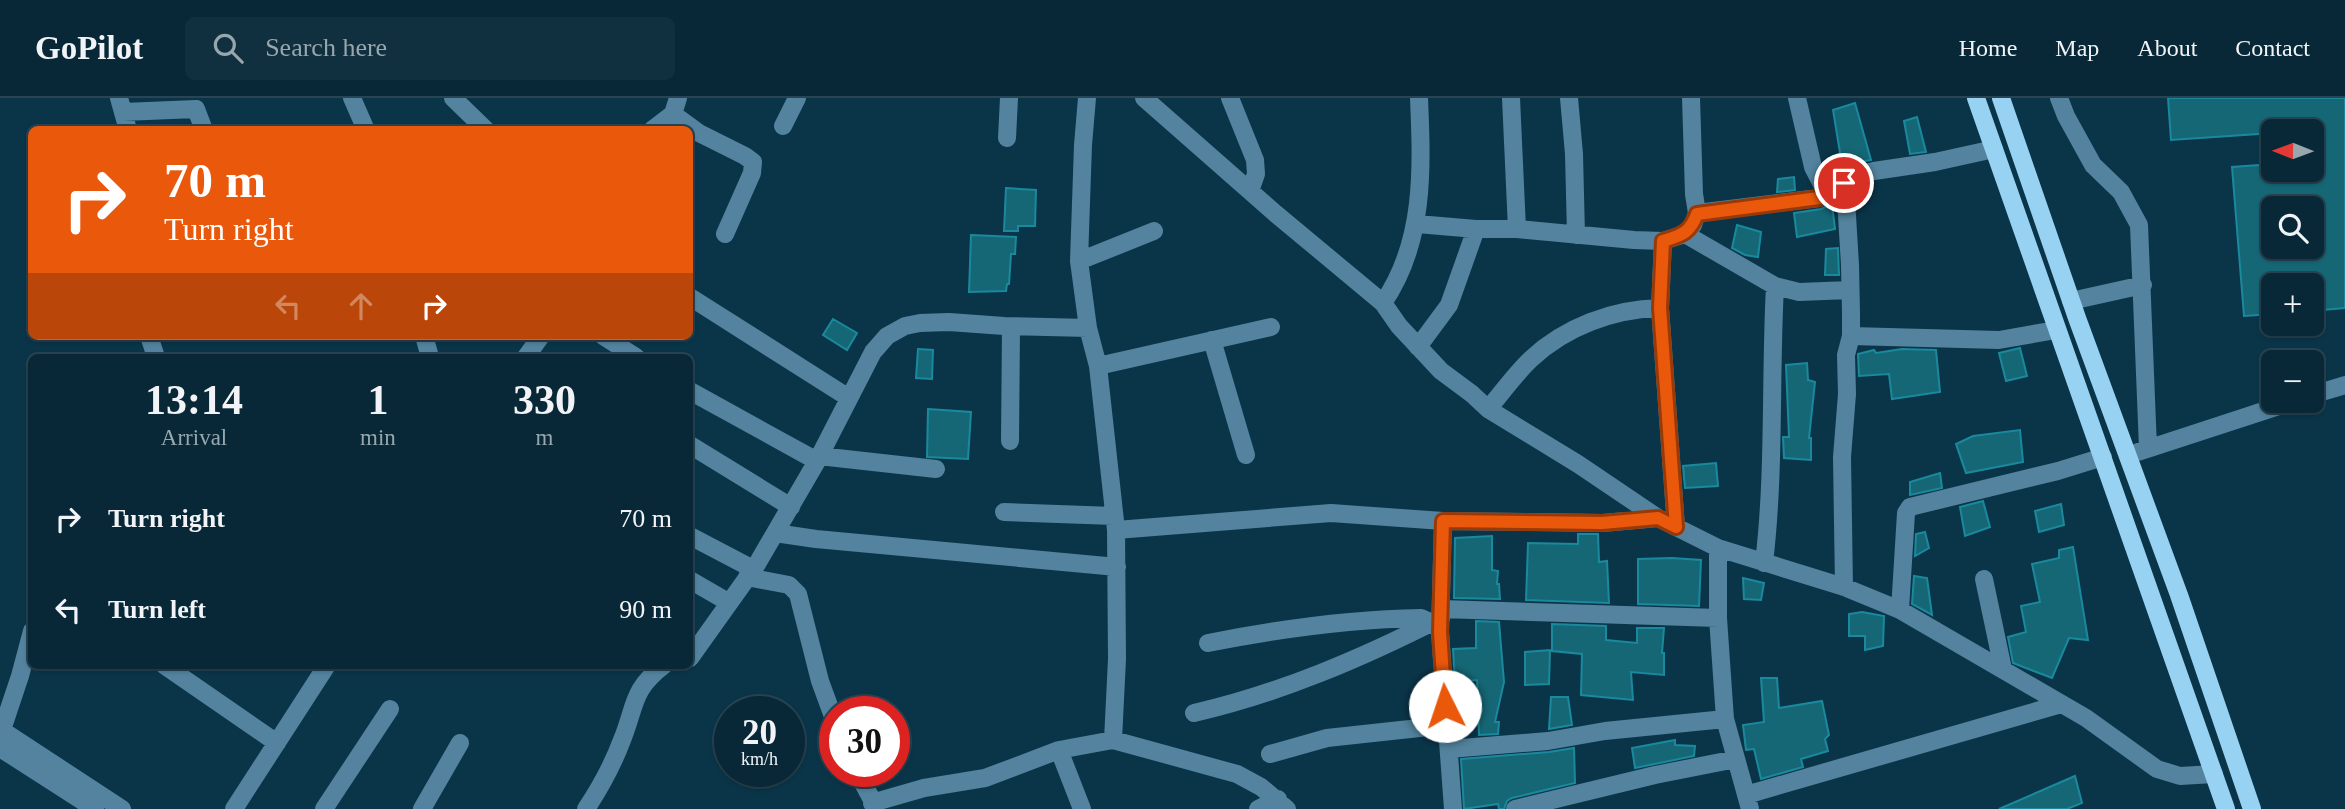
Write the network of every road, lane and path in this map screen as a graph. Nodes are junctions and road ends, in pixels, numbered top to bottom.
1 (352, 98) edge
2 (453, 98) edge
3 (797, 98) edge
4 (1009, 98) edge
5 (1087, 98) edge
6 (1144, 98) edge
7 (1230, 98) edge
8 (1419, 98) edge
9 (1511, 98) edge
10 (1569, 98) edge
11 (1691, 98) edge
12 (1797, 98) edge
13 (1976, 98) edge
14 (2001, 98) edge
15 (2059, 98) edge
16 (200, 104) edge
17 (121, 105) edge
18 (676, 106) edge
19 (127, 126) edge
20 (203, 126) edge
21 (364, 126) edge
22 (482, 126) edge
23 (656, 126) edge
24 (783, 126) dead end
25 (1007, 138) dead end
26 (1994, 149) junction
27 (1844, 183) junction
28 (1250, 191) junction
29 (1827, 194) junction
30 (1697, 214) junction
31 (1417, 223) junction
32 (1476, 229) junction
33 (1517, 229) junction
34 (1154, 231) dead end
35 (725, 234) dead end
36 (1685, 234) junction
37 (1576, 235) junction
38 (1663, 241) junction
39 (1079, 261) junction
40 (2143, 285) junction
41 (1775, 286) junction
42 (1850, 290) junction
43 (693, 299) edge
44 (2071, 301) junction
45 (1383, 303) junction
46 (1660, 308) junction
47 (1011, 327) junction
48 (1271, 327) dead end
49 (1088, 328) junction
50 (2056, 330) junction
51 (1851, 336) junction
52 (609, 340) edge
53 (1212, 340) junction
54 (1418, 347) junction
55 (631, 354) edge
56 (1098, 366) junction
57 (2345, 386) edge
58 (2324, 392) edge
59 (693, 393) edge
60 (849, 398) junction
61 (1488, 409) junction
62 (2261, 412) edge
63 (1010, 441) dead end
64 (693, 447) edge
65 (2148, 448) junction
66 (1246, 455) dead end
67 (2127, 456) junction
68 (2103, 457) junction
69 (818, 458) junction
70 (936, 469) dead end
71 (791, 507) junction
72 (1004, 512) dead end
73 (1658, 518) junction
74 (1443, 521) junction
75 (1115, 523) junction
76 (1676, 527) junction
77 (775, 533) junction
78 (693, 538) edge
79 (1718, 548) junction
80 (1764, 563) junction
81 (1117, 567) junction
82 (750, 573) junction
83 (1984, 579) dead end
84 (693, 582) edge
85 (1844, 587) junction
86 (728, 602) junction
87 (1900, 610) junction
88 (1438, 617) junction
89 (1718, 618) junction
90 (1208, 643) dead end
91 (28, 646) edge
92 (693, 654) edge
93 (2003, 668) junction
94 (169, 669) edge
95 (324, 669) edge
96 (659, 669) edge
97 (825, 696) edge
98 (2061, 705) junction
99 (390, 709) dead end
100 (1194, 713) dead end
101 (1725, 719) junction
102 (1447, 725) junction
103 (1, 729) edge
104 (1113, 740) junction
105 (277, 743) junction
106 (460, 743) dead end
107 (0, 748) edge
108 (1449, 749) junction
109 (1059, 750) junction
110 (1270, 754) dead end
111 (1736, 759) junction
112 (2214, 774) junction
113 (864, 787) edge
114 (1748, 802) edge
115 (1283, 804) edge
116 (594, 805) edge
117 (874, 806) edge
118 (87, 807) edge
119 (122, 809) edge
120 (234, 809) edge
121 (324, 809) edge
122 (422, 809) edge
123 (1082, 809) edge
124 (1258, 809) edge
125 (1452, 809) edge
126 (1515, 809) edge
127 (2226, 809) edge
128 (2252, 809) edge

1 - 21 street
2 - 22 street
3 - 24 street
4 - 25 street
5 - 39 street
6 - 28 street
7 - 28 street
8 - 31 street
9 - 33 street
10 - 37 street
11 - 30 street
12 - 29 street
13 - 26 main road
14 - 44 main road
15 - 40 street
16 - 17 street
16 - 20 street
17 - 19 street
18 - 23 street
18 - 35 street
26 - 27 street
26 - 50 main road
27 - 29 street
27 - 42 street
28 - 45 street
29 - 30 street
30 - 36 street
31 - 32 street
31 - 45 street
32 - 33 street
32 - 54 street
33 - 37 street
34 - 39 street
36 - 38 street
36 - 41 street
37 - 38 street
38 - 46 street
39 - 49 street
40 - 44 street
40 - 65 street
41 - 42 street
41 - 80 street
42 - 51 street
43 - 60 street
44 - 67 main road
45 - 54 street
46 - 61 street
46 - 76 street
47 - 49 street
47 - 60 street
47 - 63 street
48 - 53 street
49 - 56 street
50 - 51 street
50 - 68 main road
51 - 85 street
52 - 55 street
53 - 56 street
53 - 66 street
54 - 61 street
56 - 75 street
57 - 58 street
59 - 69 street
60 - 69 street
61 - 73 street
62 - 65 street
64 - 71 street
65 - 67 street
67 - 128 main road
68 - 87 street
68 - 112 main road
69 - 70 street
69 - 71 street
71 - 77 street
72 - 75 street
73 - 74 street
73 - 76 street
74 - 75 street
74 - 88 street
75 - 81 street
76 - 79 street
77 - 81 street
77 - 82 street
78 - 82 street
79 - 80 street
79 - 89 street
80 - 85 street
81 - 104 street
82 - 86 street
82 - 97 street
83 - 93 street
84 - 86 street
85 - 87 street
86 - 92 street
87 - 93 street
88 - 89 street
88 - 90 street
88 - 100 street
88 - 102 street
89 - 101 street
91 - 103 street
93 - 98 street
94 - 105 street
95 - 105 street
96 - 116 street
98 - 112 street
98 - 114 street
99 - 121 street
101 - 108 street
101 - 111 street
102 - 108 street
102 - 110 street
103 - 119 street
104 - 109 street
104 - 115 street
105 - 120 street
106 - 122 street
107 - 118 street
108 - 125 street
109 - 117 street
109 - 123 street
111 - 114 street
111 - 126 street
112 - 127 main road
113 - 117 street
115 - 124 street

